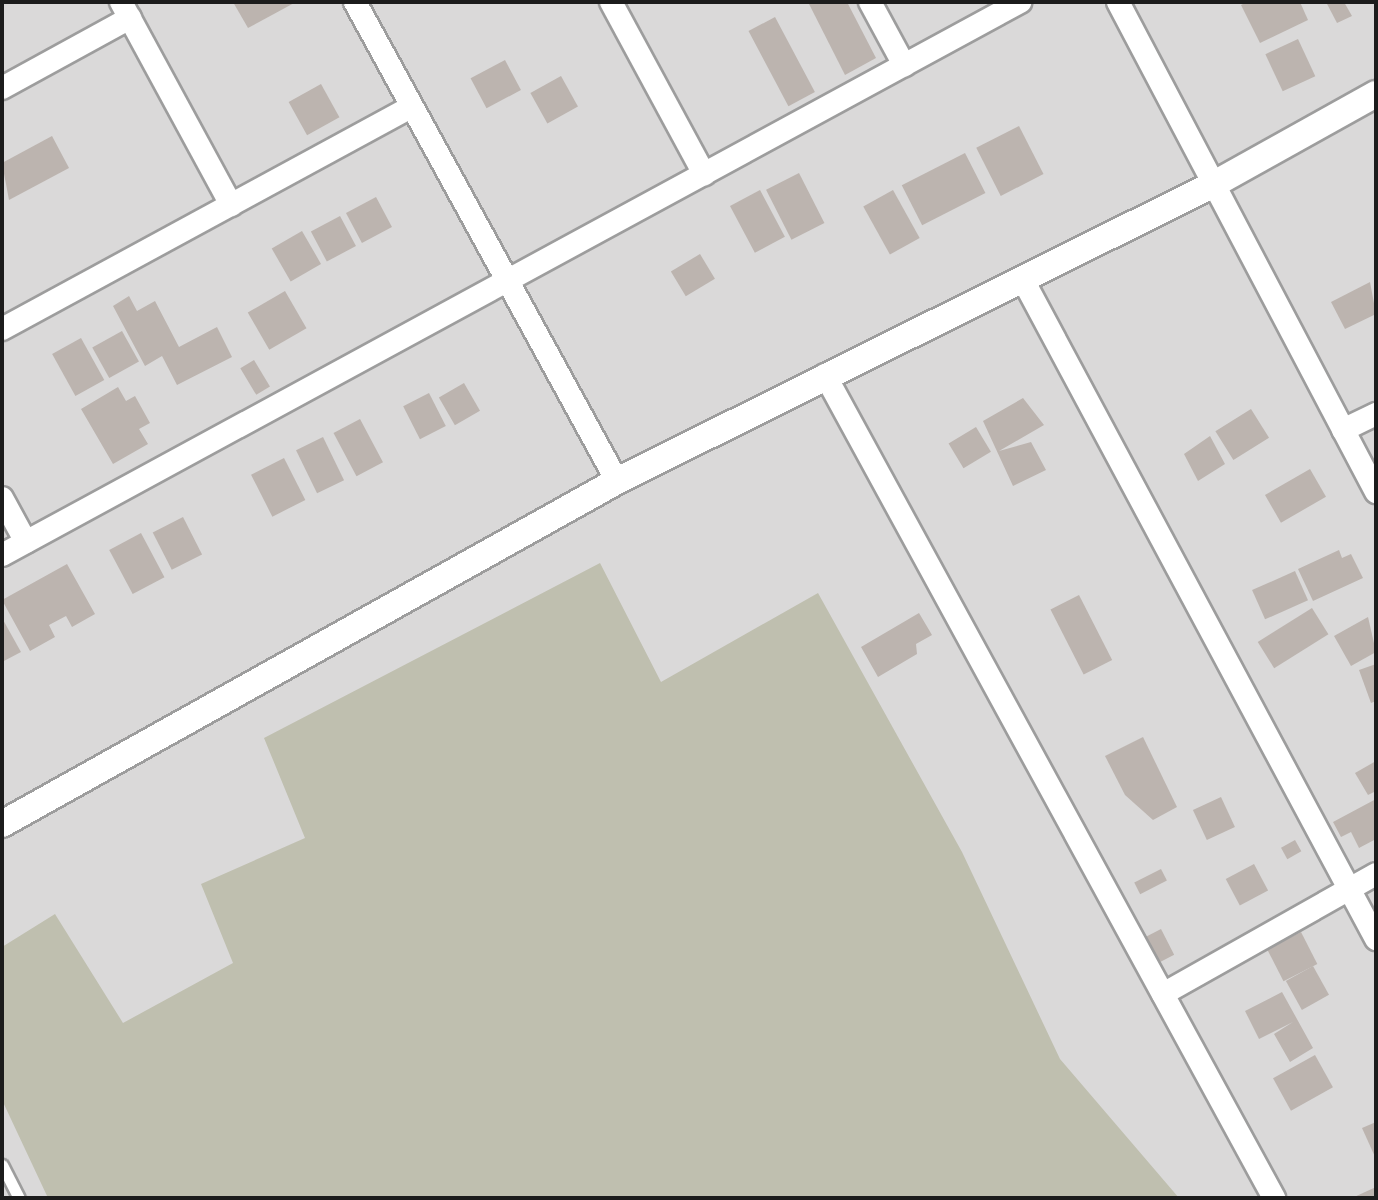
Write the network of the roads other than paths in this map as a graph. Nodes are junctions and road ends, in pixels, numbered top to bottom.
1 (355, 2) edge
2 (611, 2) edge
3 (870, 2) edge
4 (1020, 2) edge
5 (1118, 2) edge
6 (126, 10) edge
7 (904, 65) junction
8 (2, 88) edge
9 (1376, 94) edge
10 (411, 107) junction
11 (704, 174) junction
12 (1216, 183) junction
13 (231, 205) junction
14 (1022, 278) junction
15 (506, 281) junction
16 (2, 329) edge
17 (825, 375) junction
18 (1376, 414) edge
19 (1343, 430) junction
20 (617, 481) junction
21 (1376, 492) edge
22 (2, 498) edge
23 (26, 542) junction
24 (2, 555) edge
25 (2, 824) edge
26 (1376, 874) edge
27 (1349, 889) junction
28 (1376, 939) edge
29 (1163, 994) junction
30 (2, 1165) edge
31 (19, 1198) edge
32 (1274, 1198) edge

1 - 10 street
2 - 11 street
3 - 7 street
4 - 7 street
5 - 12 street
6 - 8 street
6 - 13 street
7 - 11 street
9 - 12 street
10 - 13 street
10 - 15 street
11 - 15 street
12 - 14 street
12 - 19 street
13 - 16 street
14 - 17 street
14 - 27 street
15 - 20 street
15 - 23 street
17 - 20 street
17 - 29 street
18 - 19 street
19 - 21 street
20 - 25 street
22 - 23 street
23 - 24 street
26 - 27 street
27 - 28 street
27 - 29 street
29 - 32 street
30 - 31 lane

